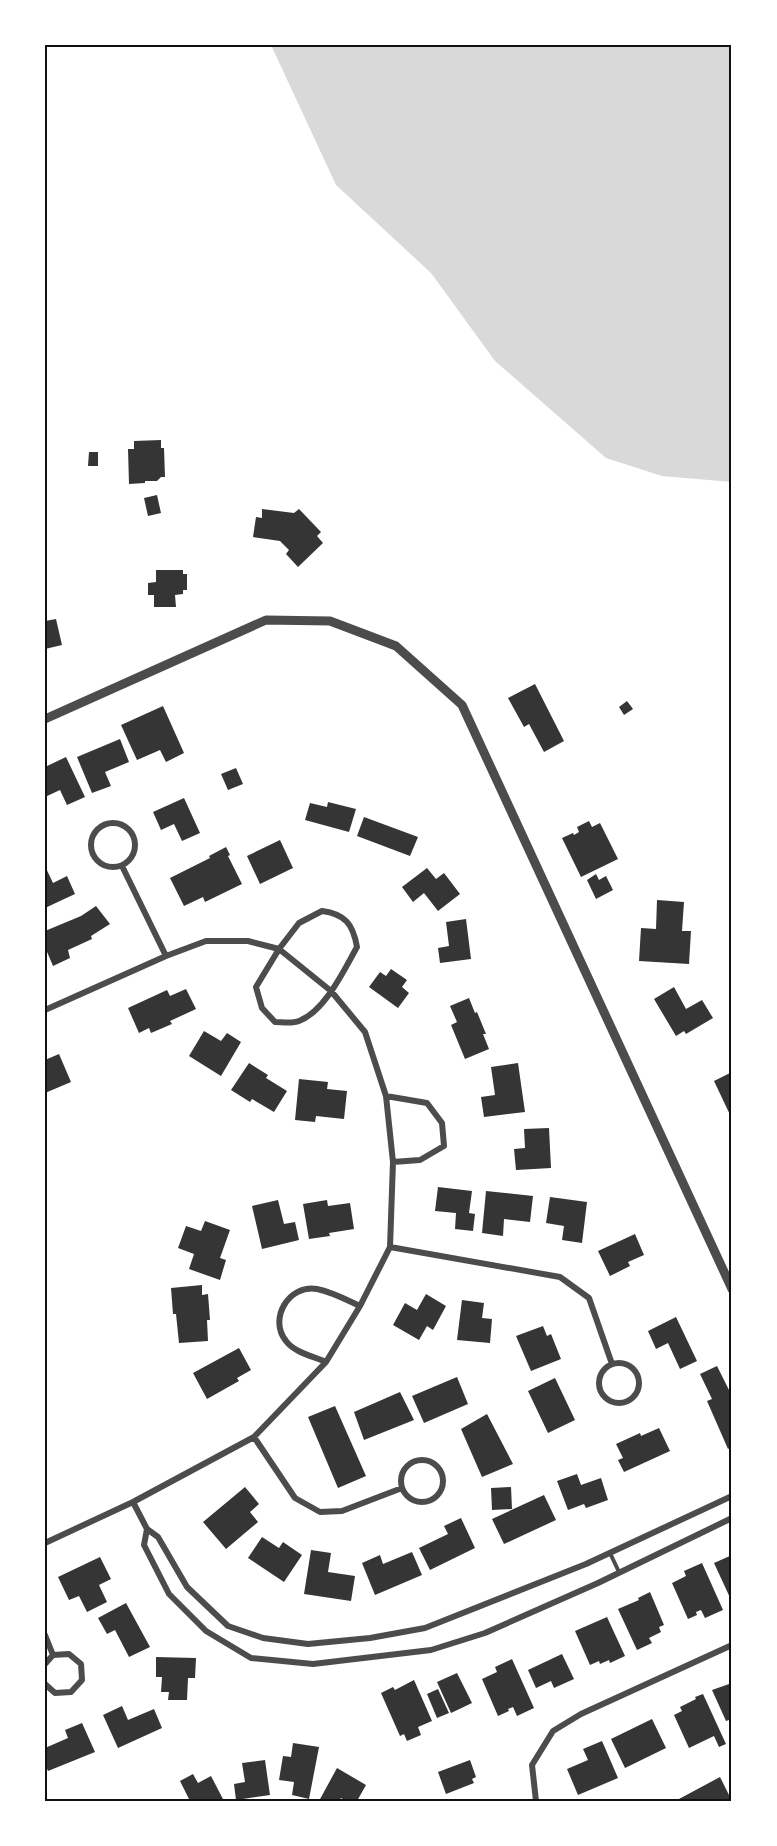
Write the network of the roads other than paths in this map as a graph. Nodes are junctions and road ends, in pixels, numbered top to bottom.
1 (45, 719) edge
2 (122, 866) junction
3 (279, 950) junction
4 (166, 956) junction
5 (331, 991) junction
6 (45, 1010) edge
7 (386, 1096) junction
8 (393, 1162) junction
9 (390, 1247) junction
10 (732, 1288) edge
11 (360, 1306) junction
12 (326, 1362) junction
13 (612, 1364) junction
14 (255, 1437) junction
15 (402, 1488) junction
16 (732, 1496) edge
17 (133, 1502) junction
18 (732, 1518) edge
19 (147, 1529) junction
20 (45, 1543) edge
21 (609, 1552) junction
22 (618, 1572) junction
23 (45, 1635) edge
24 (732, 1645) edge
25 (53, 1654) junction
26 (45, 1664) edge
27 (45, 1684) edge
28 (536, 1801) edge

1 - 10 street
2 - 2 street
2 - 4 street
3 - 4 street
3 - 5 street
3 - 5 street
3 - 5 street
4 - 6 street
5 - 7 street
7 - 8 street
7 - 8 street
8 - 9 street
9 - 11 street
9 - 13 street
11 - 12 street
11 - 12 street
12 - 14 street
13 - 13 street
14 - 15 street
14 - 17 street
15 - 15 street
16 - 21 street
17 - 19 street
17 - 20 street
18 - 22 street
19 - 21 street
19 - 22 street
21 - 22 lane
23 - 25 street
24 - 28 street
25 - 26 street
25 - 27 street

